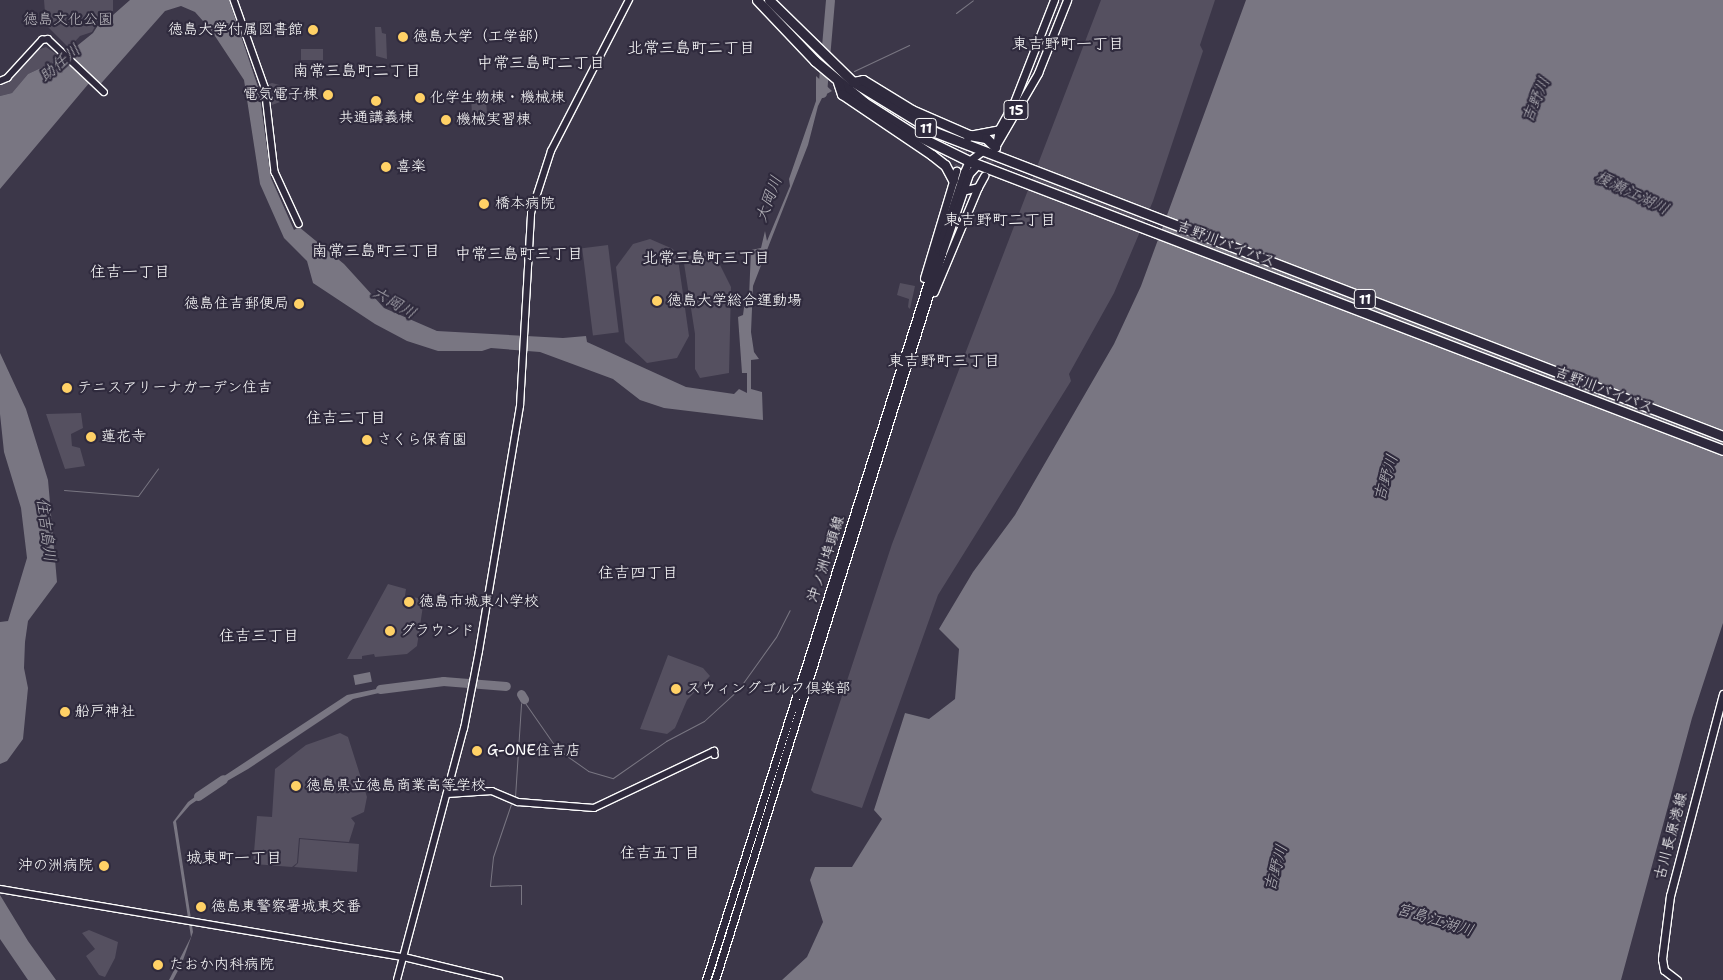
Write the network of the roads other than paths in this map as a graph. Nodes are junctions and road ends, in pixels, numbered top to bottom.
1 (234, 0) edge
2 (629, 0) edge
3 (757, 0) edge
4 (769, 0) edge
5 (1054, 0) edge
6 (1067, 0) edge
7 (0, 81) edge
8 (838, 82) junction
9 (852, 82) junction
10 (104, 92) dead end
11 (999, 129) junction
12 (968, 137) junction
13 (996, 145) junction
14 (981, 152) junction
15 (974, 162) junction
16 (956, 171) tunnel mouth
17 (984, 176) tunnel mouth
18 (955, 181) junction
19 (978, 187) junction
20 (966, 190) dead end
21 (299, 224) dead end
22 (919, 335) junction
23 (906, 354) junction
24 (1723, 436) edge
25 (1723, 450) edge
26 (1723, 694) edge
27 (715, 756) dead end
28 (447, 794) junction
29 (0, 889) edge
30 (404, 957) junction
31 (397, 980) edge
32 (498, 980) edge
33 (706, 980) edge
34 (715, 980) edge
35 (1677, 980) edge

1 - 21 street
2 - 28 street
3 - 8 highway, 吉野川バイパス / 11
4 - 9 highway, 吉野川バイパス / 11
5 - 11 main road, 15
6 - 13 main road, 15
7 - 10 street
8 - 15 highway, 吉野川バイパス / 11
8 - 18 highway
9 - 12 highway
9 - 14 highway, 吉野川バイパス / 11
11 - 12 main road, 15
11 - 13 main road
12 - 13 highway
14 - 15 main road, 沖ノ洲埠頭線
14 - 24 highway, 吉野川バイパス / 11
15 - 22 main road, 沖ノ洲埠頭線
15 - 23 main road, 沖ノ洲埠頭線
15 - 25 highway, 吉野川バイパス / 11
16 - 18 main road
17 - 19 main road
18 - 23 main road
19 - 20 main road
19 - 22 main road
22 - 34 main road, 沖ノ洲埠頭線
23 - 33 main road, 沖ノ洲埠頭線
26 - 35 main road, 古川長原港線
27 - 28 street
28 - 30 street
29 - 30 street
30 - 31 street
30 - 32 street

